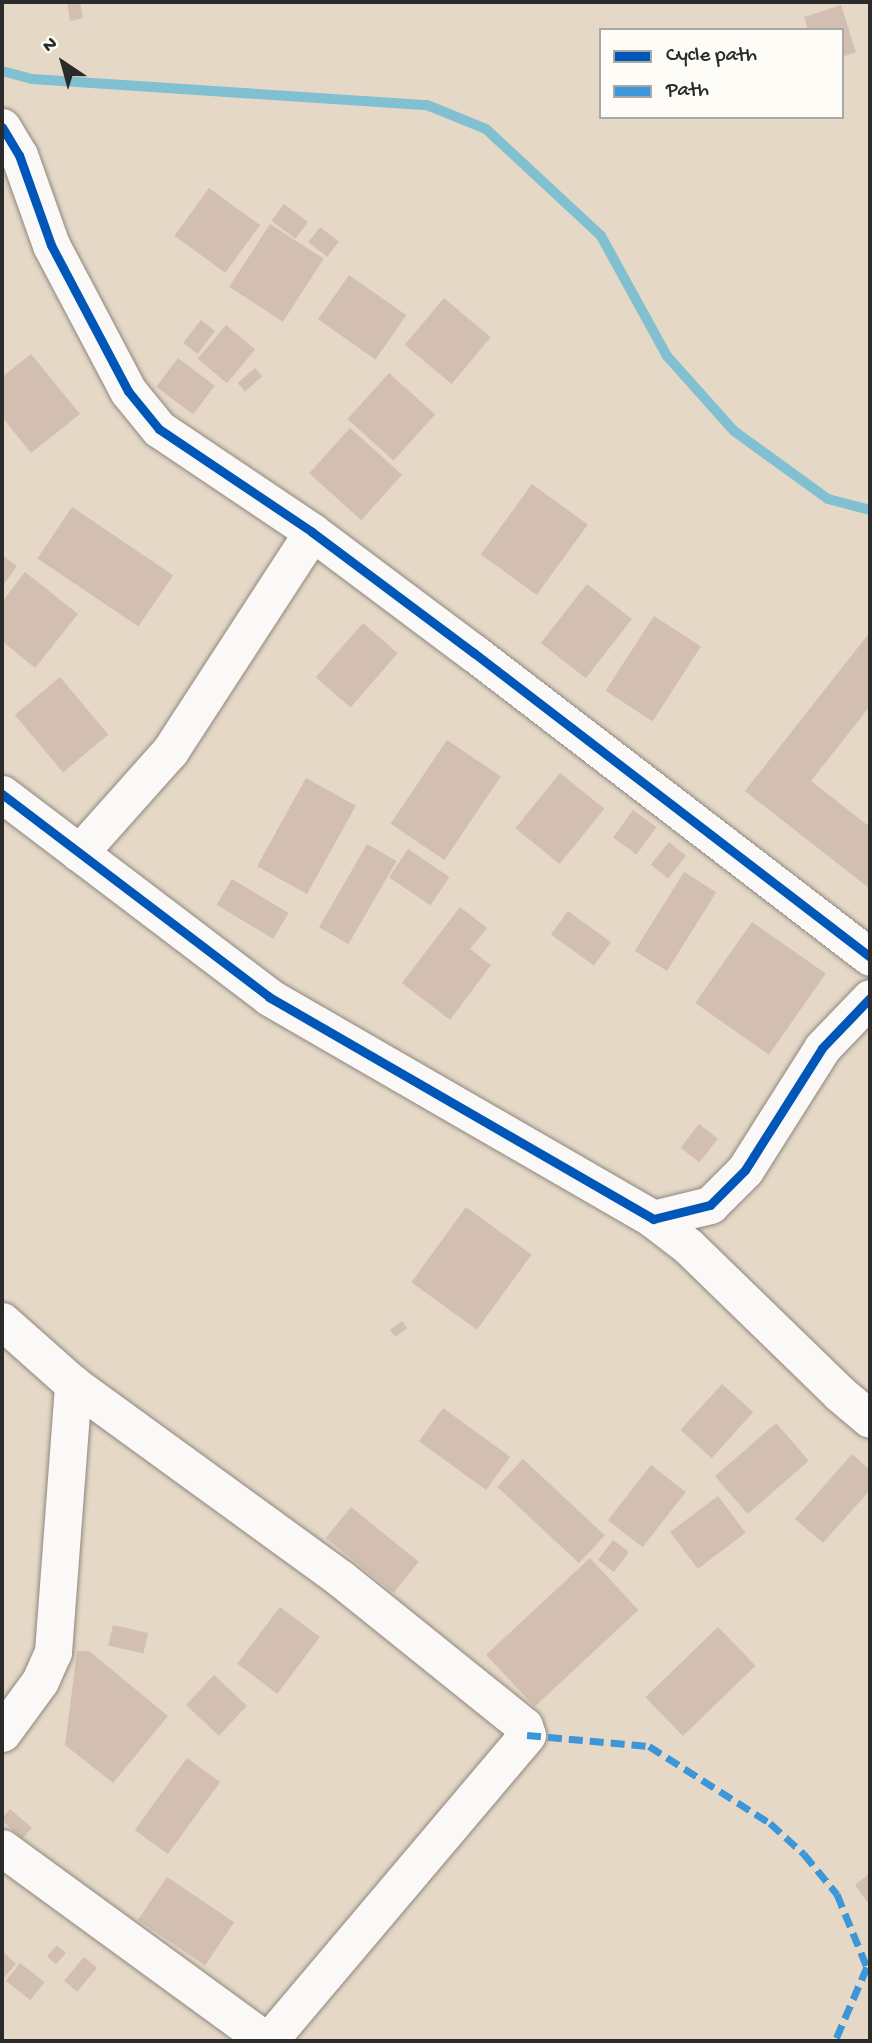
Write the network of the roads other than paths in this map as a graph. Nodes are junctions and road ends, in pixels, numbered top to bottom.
1 (2, 127) edge
2 (312, 532) junction
3 (2, 794) edge
4 (79, 853) junction
5 (870, 957) edge
6 (870, 998) edge
7 (653, 1219) junction
8 (2, 1321) edge
9 (74, 1384) junction
10 (870, 1419) edge
11 (2, 1733) edge
12 (2, 1848) edge
13 (268, 2041) edge

1 - 2 street
2 - 4 street
2 - 5 street
3 - 4 street
4 - 7 street
6 - 7 street
7 - 10 street
8 - 9 street
9 - 11 street
9 - 13 street
12 - 13 street

